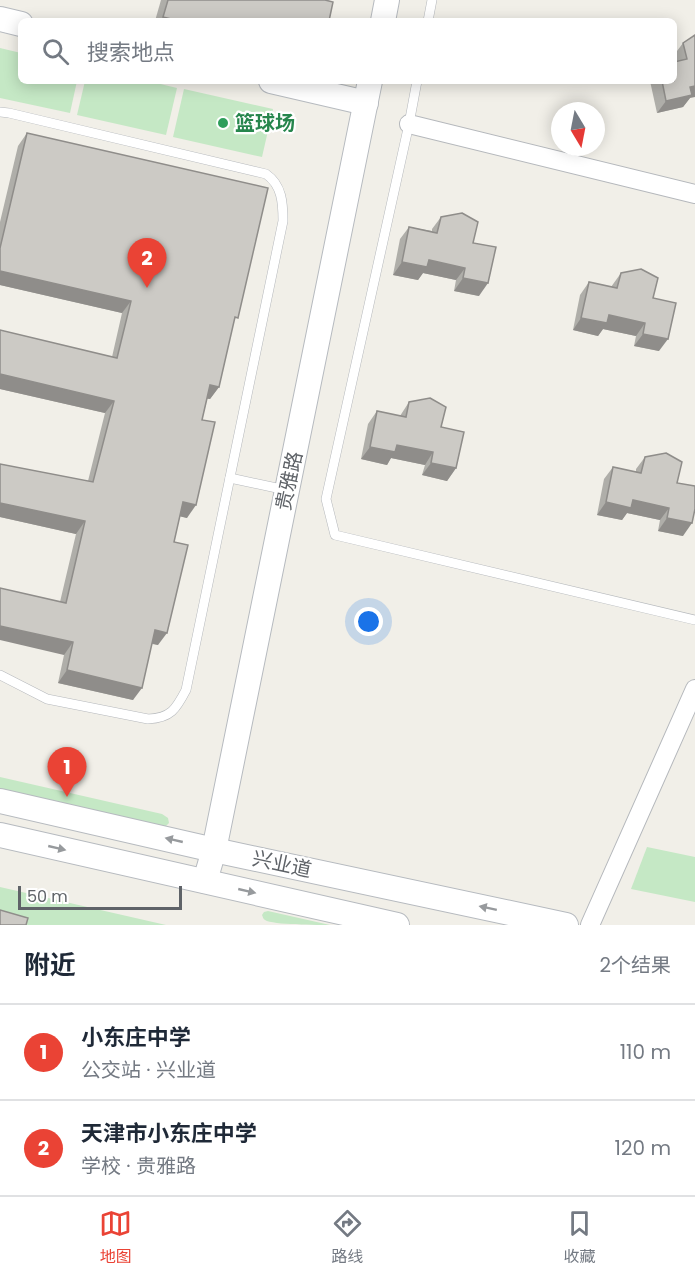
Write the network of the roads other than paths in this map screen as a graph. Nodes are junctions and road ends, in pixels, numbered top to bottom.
1 (387, 0) edge
2 (432, 0) edge
3 (384, 18) edge
4 (429, 18) edge
5 (0, 19) edge
6 (18, 23) edge
7 (297, 84) edge
8 (416, 84) edge
9 (368, 92) edge
10 (0, 112) edge
11 (409, 124) junction
12 (695, 194) edge
13 (230, 478) junction
14 (288, 490) junction
15 (695, 620) edge
16 (0, 675) edge
17 (695, 689) edge
18 (0, 801) edge
19 (0, 835) edge
20 (214, 850) junction
21 (205, 881) junction
22 (397, 925) edge
23 (566, 925) edge
24 (590, 925) edge

1 - 3 main road
2 - 4 lane
5 - 6 main road
7 - 9 main road
8 - 11 lane
9 - 14 main road, 贵雅路
10 - 13 lane
11 - 12 street
11 - 15 lane
13 - 14 lane
13 - 16 lane
14 - 20 main road, 贵雅路
17 - 24 street
20 -> 18 main road, 兴业道
19 -> 21 main road, 兴业道
20 - 21 main road, 贵雅路
23 -> 20 main road, 兴业道
21 -> 22 main road, 兴业道

